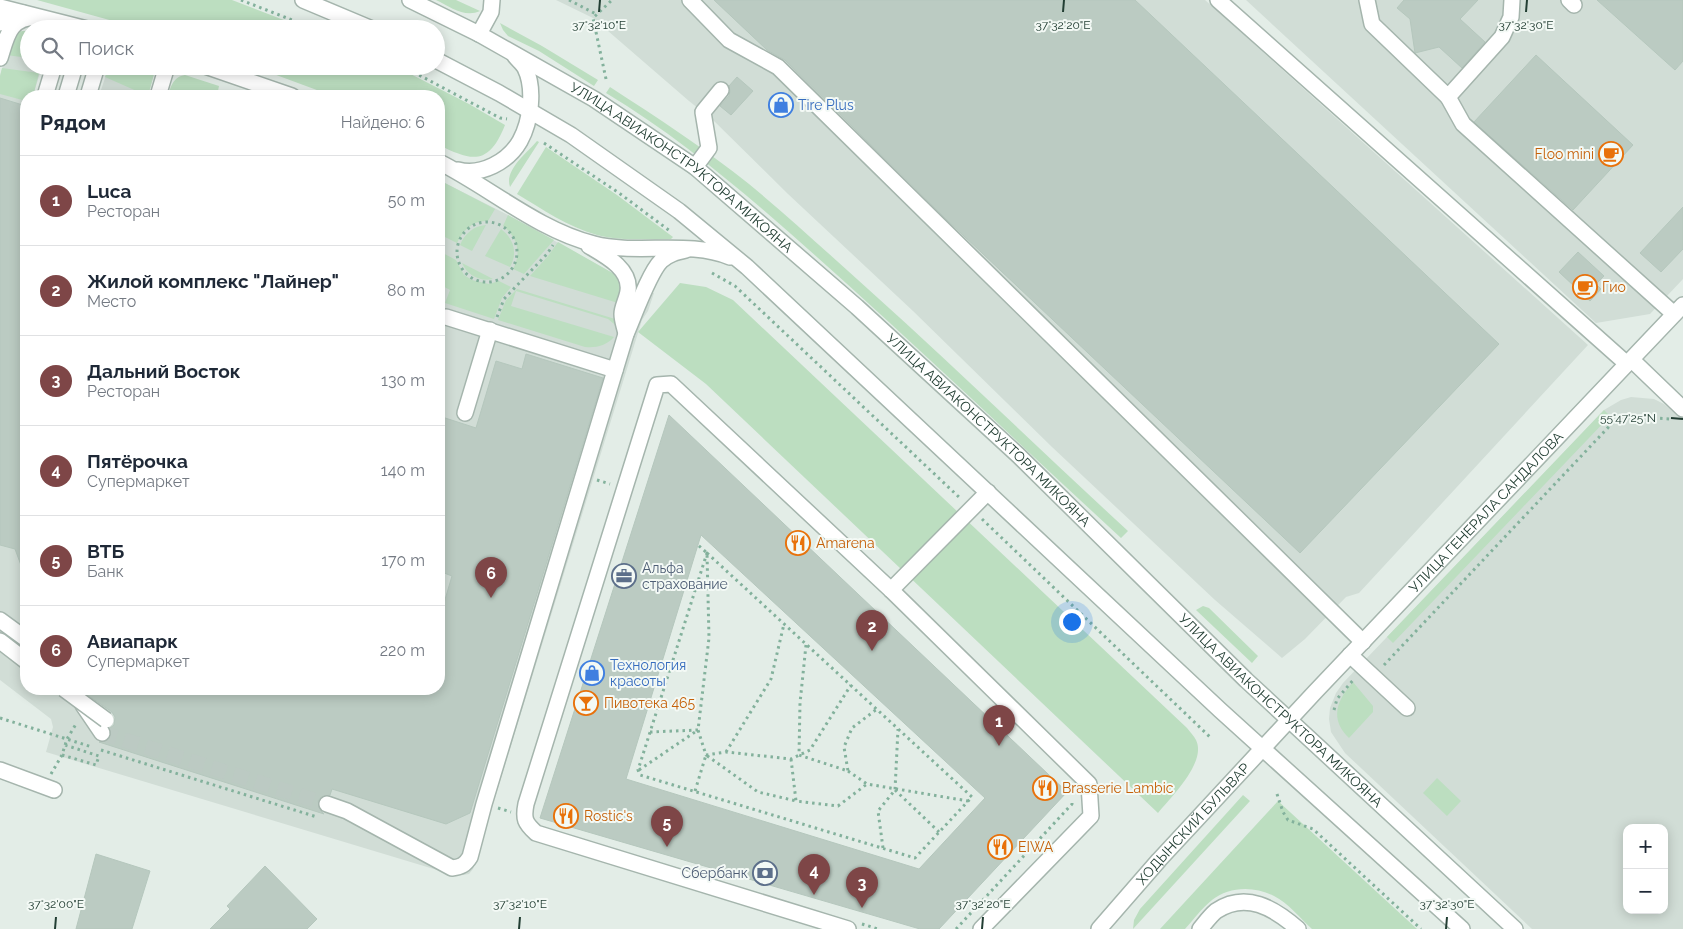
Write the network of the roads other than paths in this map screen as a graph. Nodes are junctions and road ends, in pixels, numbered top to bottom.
1 (303, 0) edge
2 (410, 0) edge
3 (492, 0) edge
4 (690, 0) edge
5 (1218, 0) edge
6 (1367, 0) edge
7 (1512, 0) edge
8 (0, 7) edge
9 (28, 14) junction
10 (44, 18) junction
11 (22, 20) edge
12 (50, 20) edge
13 (351, 20) edge
14 (20, 21) edge
15 (0, 23) edge
16 (479, 34) junction
17 (506, 48) junction
18 (0, 58) edge
19 (445, 65) edge
20 (51, 75) edge
21 (72, 75) edge
22 (94, 75) edge
23 (165, 75) edge
24 (231, 75) edge
25 (47, 90) edge
26 (68, 90) edge
27 (90, 90) edge
28 (160, 90) edge
29 (275, 90) edge
30 (721, 90) dead end
31 (1448, 97) junction
32 (529, 110) junction
33 (445, 165) edge
34 (445, 165) edge
35 (694, 167) junction
36 (568, 235) junction
37 (686, 250) junction
38 (747, 267) junction
39 (1679, 310) edge
40 (446, 316) dead end
41 (493, 326) junction
42 (626, 334) junction
43 (1629, 362) junction
44 (615, 370) junction
45 (465, 413) dead end
46 (1680, 414) edge
47 (988, 492) junction
48 (891, 590) junction
49 (0, 620) edge
50 (20, 635) edge
51 (0, 641) edge
52 (1363, 642) junction
53 (1350, 655) junction
54 (20, 656) edge
55 (70, 695) edge
56 (76, 695) edge
57 (85, 708) edge
58 (85, 708) edge
59 (85, 708) edge
60 (85, 708) edge
61 (1406, 708) dead end
62 (1289, 721) junction
63 (1264, 749) junction
64 (0, 770) edge
65 (54, 790) dead end
66 (327, 804) tunnel mouth
67 (1102, 928) edge
68 (848, 929) edge
69 (981, 929) edge
70 (1200, 929) edge
71 (1298, 929) edge
72 (1462, 929) edge
73 (1515, 929) edge

1 - 13 street
2 - 16 street, УЛИЦА АВИАКОНСТРУКТОРА МИКОЯНА
3 - 16 street
4 - 52 street
5 - 43 street
6 - 31 street
7 - 31 street
8 - 9 street
9 - 10 street
9 - 15 street
10 - 11 street
10 - 12 street
14 - 18 street
16 - 17 street, УЛИЦА АВИАКОНСТРУКТОРА МИКОЯНА
17 - 32 street
17 - 35 street, УЛИЦА АВИАКОНСТРУКТОРА МИКОЯНА
19 - 32 street
20 - 25 street
21 - 26 street
22 - 27 street
23 - 28 street
24 - 29 street
30 - 35 street
31 - 39 street
32 - 33 street
32 - 38 street
34 - 36 street
35 - 62 street, УЛИЦА АВИАКОНСТРУКТОРА МИКОЯНА
36 - 37 street
36 - 42 street
37 - 38 street
37 - 42 street
38 - 47 street
39 - 43 street, УЛИЦА ГЕНЕРАЛА САНДАЛОВА
40 - 41 street
41 - 44 street
41 - 45 street
42 - 44 street
43 - 46 street
43 - 52 street, УЛИЦА ГЕНЕРАЛА САНДАЛОВА
44 - 66 street
47 - 48 street
47 - 63 street
48 - 68 street
48 - 69 street
49 - 50 street
51 - 54 street
52 - 53 street, УЛИЦА ГЕНЕРАЛА САНДАЛОВА
53 - 61 street
53 - 62 street, УЛИЦА ГЕНЕРАЛА САНДАЛОВА
55 - 60 street, bridge
56 - 57 street, bridge
58 - 59 street, bridge
62 - 63 street, ХОДЫНСКИЙ БУЛЬВАР
62 - 73 street, УЛИЦА АВИАКОНСТРУКТОРА МИКОЯНА
63 - 67 street, ХОДЫНСКИЙ БУЛЬВАР
63 - 72 street
64 - 65 street
70 - 71 street

